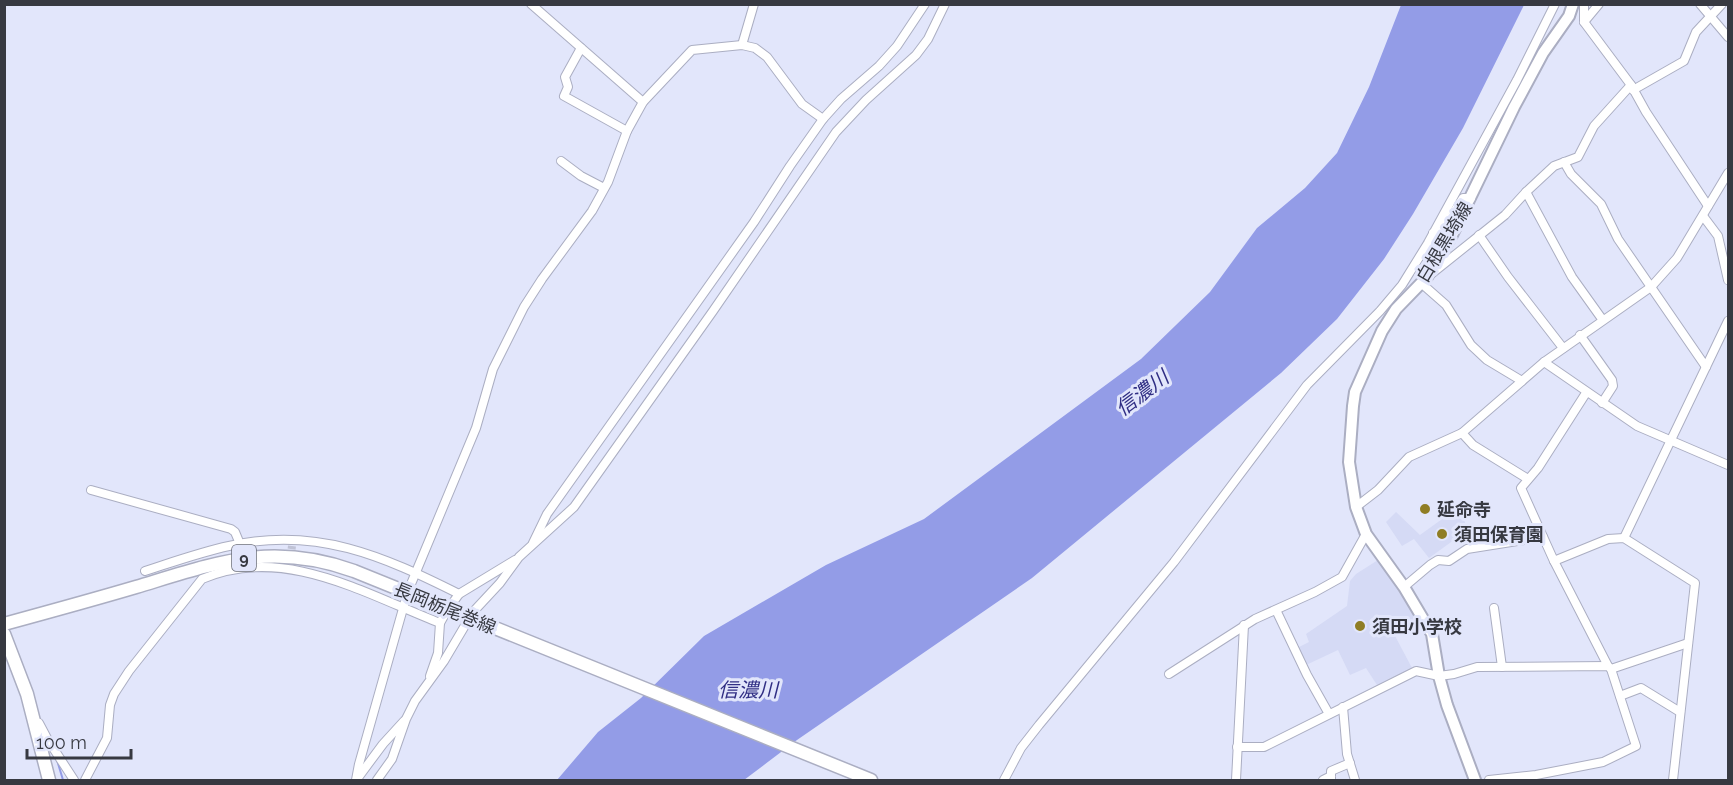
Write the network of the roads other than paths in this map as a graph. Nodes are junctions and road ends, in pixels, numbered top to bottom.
1 (531, 4) edge
2 (754, 4) edge
3 (924, 4) edge
4 (945, 4) edge
5 (1555, 4) edge
6 (1573, 4) edge
7 (1584, 4) edge
8 (1599, 4) edge
9 (1700, 4) edge
10 (1722, 4) edge
11 (1710, 16) junction
12 (1584, 22) junction
13 (1728, 37) edge
14 (742, 45) junction
15 (581, 48) junction
16 (1632, 88) junction
17 (643, 102) junction
18 (823, 119) junction
19 (627, 131) junction
20 (561, 161) dead end
21 (1564, 162) junction
22 (1728, 173) edge
23 (1726, 183) edge
24 (604, 188) junction
25 (1526, 192) junction
26 (1471, 198) junction
27 (1708, 206) junction
28 (1703, 216) junction
29 (1433, 233) junction
30 (1479, 235) junction
31 (1424, 280) junction
32 (1728, 280) edge
33 (1651, 287) junction
34 (1602, 319) junction
35 (1728, 323) edge
36 (1580, 335) junction
37 (1563, 348) junction
38 (1544, 362) junction
39 (1706, 367) junction
40 (1522, 381) junction
41 (1586, 393) junction
42 (1602, 403) junction
43 (1462, 434) junction
44 (1671, 442) junction
45 (1728, 465) edge
46 (1528, 479) junction
47 (91, 490) dead end
48 (1356, 507) junction
49 (1366, 534) junction
50 (1543, 537) junction
51 (1624, 538) junction
52 (240, 544) junction
53 (531, 548) junction
54 (196, 556) junction
55 (519, 557) junction
56 (1554, 561) junction
57 (145, 570) dead end
58 (201, 573) junction
59 (417, 573) junction
60 (411, 584) dead end
61 (1404, 587) junction
62 (406, 598) dead end
63 (402, 608) junction
64 (1494, 608) dead end
65 (1276, 610) junction
66 (444, 614) dead end
67 (475, 620) junction
68 (440, 623) junction
69 (4, 624) edge
70 (1244, 626) junction
71 (4, 634) edge
72 (1688, 643) junction
73 (1502, 667) junction
74 (1609, 668) junction
75 (1169, 674) dead end
76 (1438, 676) junction
77 (427, 685) junction
78 (27, 694) junction
79 (1620, 696) junction
80 (1343, 707) junction
81 (1680, 712) junction
82 (1329, 714) junction
83 (406, 719) junction
84 (1237, 747) junction
85 (1350, 763) junction
86 (1328, 779) edge
87 (49, 780) edge
88 (74, 780) edge
89 (85, 780) edge
90 (356, 780) edge
91 (377, 780) edge
92 (871, 780) edge
93 (1004, 780) edge
94 (1236, 780) edge
95 (1356, 780) edge
96 (1475, 780) edge
97 (1489, 780) edge
98 (1673, 780) edge

1 - 15 street
2 - 14 street
3 - 18 street
4 - 53 street
5 - 29 street
6 - 26 main road, 白根黒埼線
7 - 12 street
8 - 12 street
9 - 11 street
10 - 11 street
11 - 13 street
11 - 16 street
12 - 16 street
14 - 17 street
14 - 18 street
15 - 17 street
15 - 19 street
16 - 21 street
16 - 27 street
17 - 19 street
18 - 53 street
19 - 24 street
20 - 24 street
21 - 25 street
21 - 33 street
22 - 23 street
23 - 27 street
24 - 59 street
25 - 30 street
25 - 34 street
26 - 29 street
26 - 31 main road, 白根黒埼線
27 - 28 street
28 - 32 street
28 - 33 street
29 - 93 street
30 - 31 street
30 - 37 street
31 - 40 street
31 - 48 main road, 白根黒埼線
33 - 34 street
33 - 39 street
34 - 36 street
35 - 39 street
36 - 37 street
36 - 42 street
37 - 38 street
38 - 40 street
38 - 41 street
39 - 44 street
40 - 43 street
41 - 42 street
41 - 46 street
42 - 44 street
43 - 46 street
43 - 48 street
44 - 45 street
44 - 51 street
46 - 50 street
47 - 52 street
48 - 49 main road, 白根黒埼線
49 - 61 main road, 白根黒埼線
49 - 65 street
50 - 56 street
50 - 61 street
51 - 56 street
51 - 72 street
52 - 54 street
52 - 59 street
53 - 55 street
54 - 57 street
54 - 58 street
55 - 59 street
55 - 67 street
56 - 74 street
58 - 63 street
58 - 67 main road, 長岡栃尾巻線 / 9
58 - 69 main road, 長岡栃尾巻線 / 9
58 - 89 street
59 - 60 street
61 - 76 main road, 白根黒埼線
62 - 63 street
63 - 68 street
63 - 90 street
64 - 73 street
65 - 70 street
65 - 82 street
66 - 68 street
67 - 77 street
67 - 92 main road, 長岡栃尾巻線 / 9
68 - 77 street
70 - 75 street
70 - 84 street
71 - 78 main road
72 - 74 street
72 - 81 street
73 - 74 street
73 - 76 street
74 - 79 street
76 - 80 street
76 - 96 main road, 白根黒埼線
77 - 83 street
78 - 87 main road
78 - 88 street
79 - 81 street
79 - 97 street
80 - 82 street
80 - 85 street
81 - 98 street
82 - 84 street
83 - 90 street
83 - 91 street
84 - 94 street
85 - 86 street
85 - 95 street

